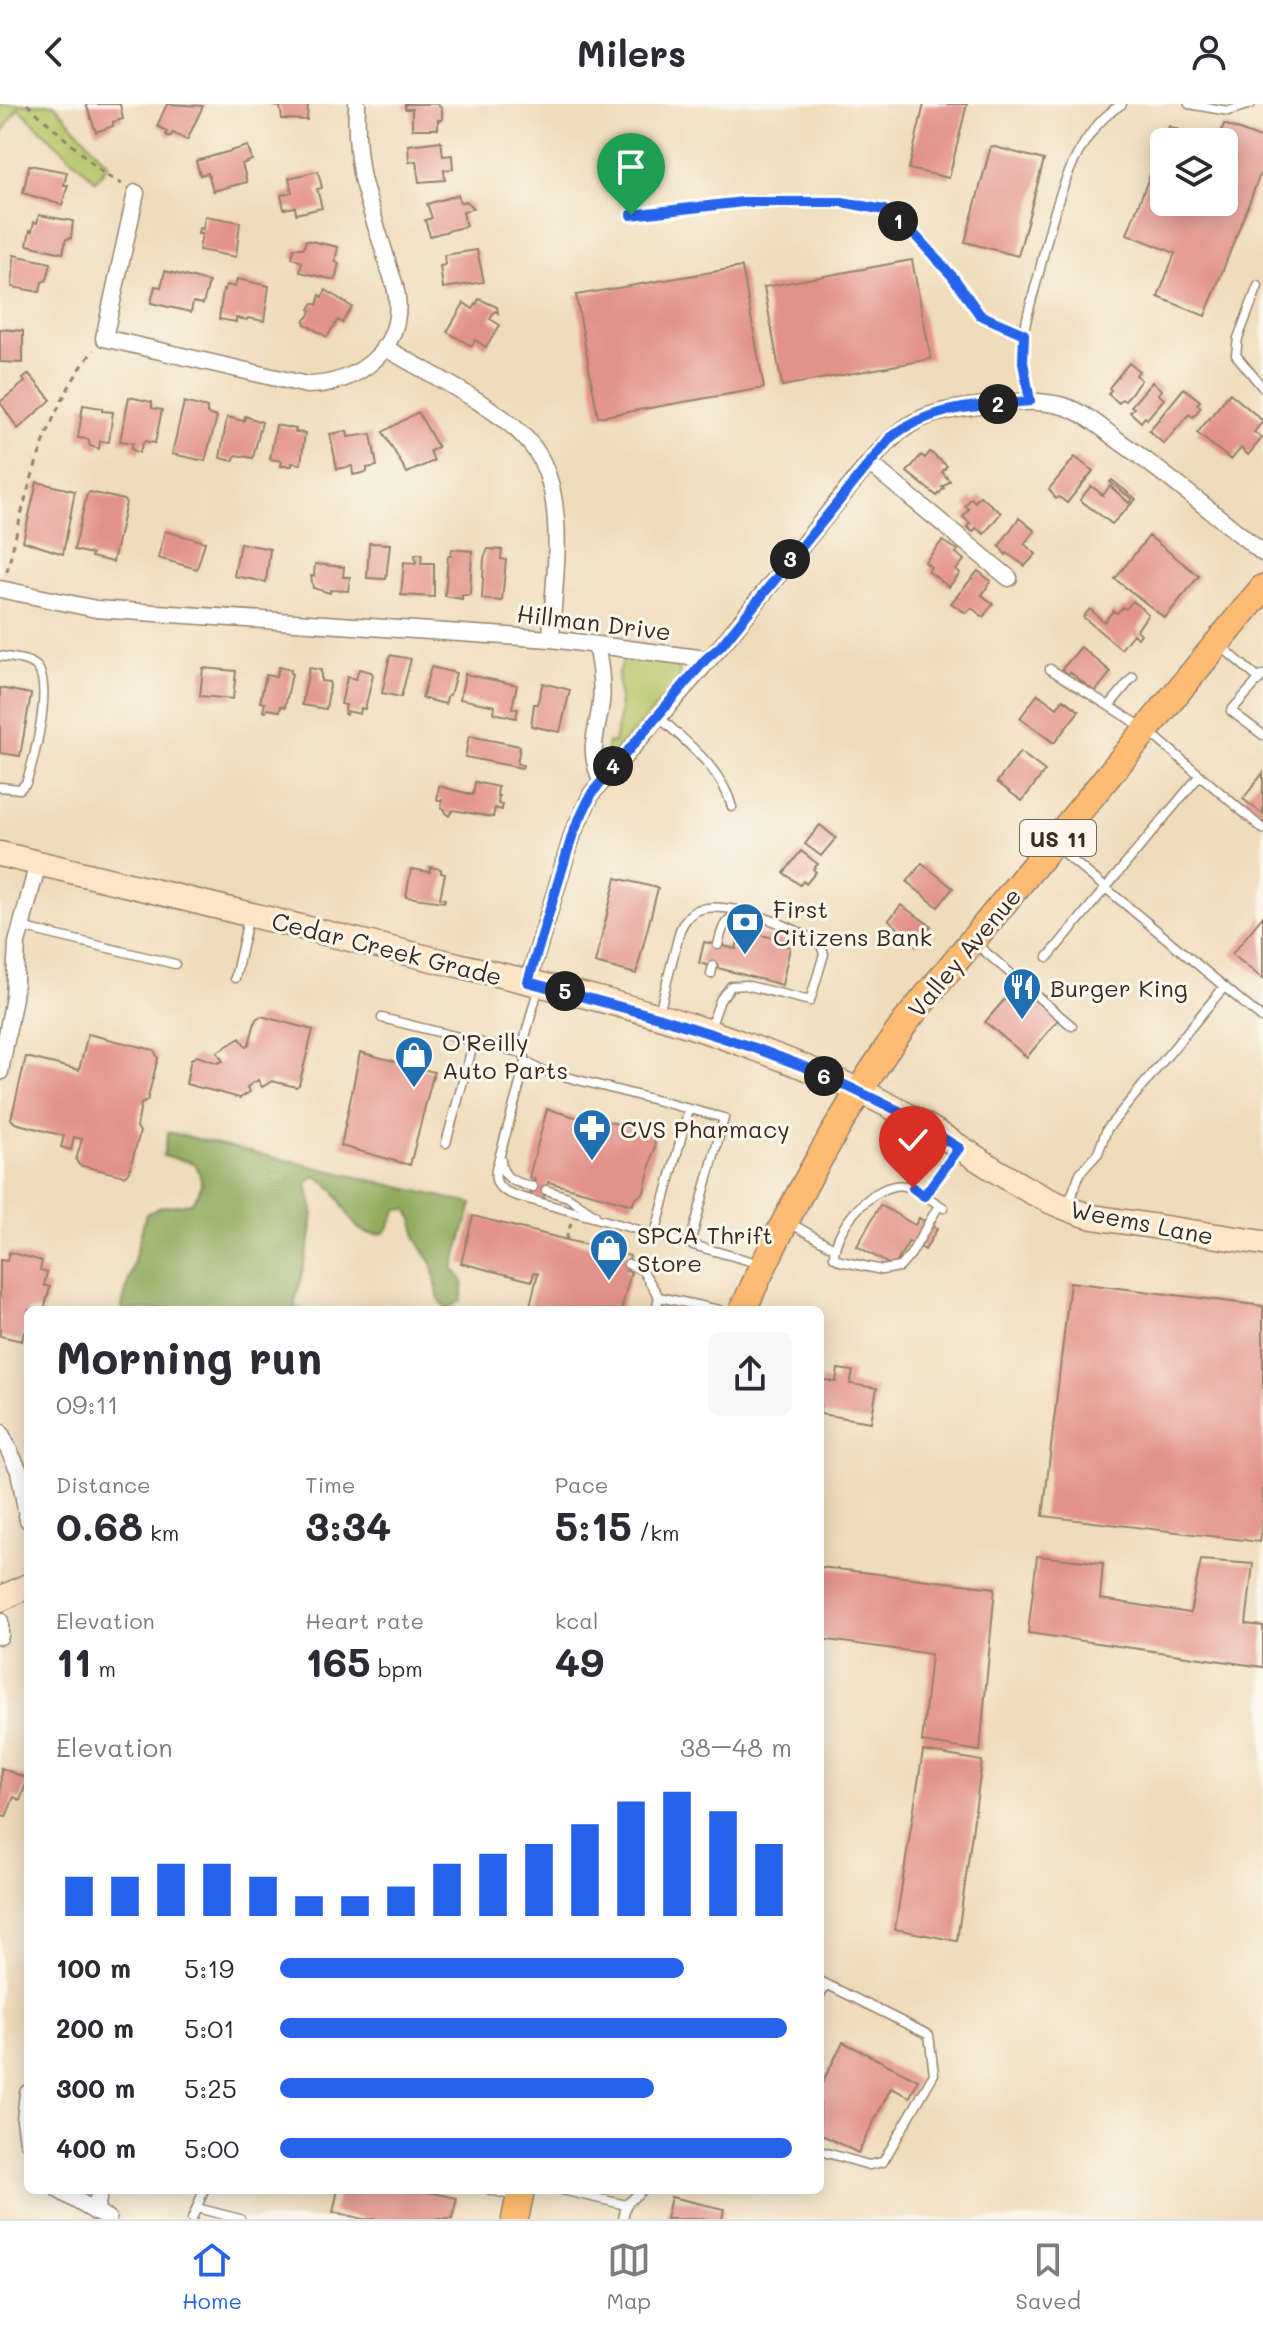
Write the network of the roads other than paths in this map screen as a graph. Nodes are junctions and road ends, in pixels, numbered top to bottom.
1 (357, 104) edge
2 (1122, 104) edge
3 (1189, 104) edge
4 (1251, 104) edge
5 (136, 193) road end
6 (631, 215) dead end
7 (1258, 286) dead end
8 (1024, 334) junction
9 (384, 347) junction
10 (1263, 388) edge
11 (1030, 401) junction
12 (869, 463) junction
13 (1263, 553) edge
14 (1009, 578) dead end
15 (1263, 588) edge
16 (2, 590) edge
17 (551, 639) junction
18 (1218, 643) junction
19 (596, 645) junction
20 (0, 656) edge
21 (706, 659) junction
22 (1050, 669) dead end
23 (1133, 677) dead end
24 (1261, 677) edge
25 (1109, 706) junction
26 (658, 717) junction
27 (1147, 730) junction
28 (1263, 735) edge
29 (1200, 775) junction
30 (601, 780) junction
31 (0, 787) edge
32 (732, 807) dead end
33 (1263, 829) edge
34 (1053, 844) junction
35 (0, 854) edge
36 (38, 863) junction
37 (1106, 890) junction
38 (249, 914) junction
39 (751, 914) junction
40 (21, 927) junction
41 (973, 941) junction
42 (718, 945) dead end
43 (1048, 957) dead end
44 (175, 964) dead end
45 (235, 978) dead end
46 (534, 984) junction
47 (1224, 987) junction
48 (658, 1017) junction
49 (382, 1018) dead end
50 (1263, 1019) edge
51 (1072, 1026) dead end
52 (708, 1031) junction
53 (474, 1041) junction
54 (524, 1058) junction
55 (0, 1072) edge
56 (859, 1093) junction
57 (689, 1109) junction
58 (446, 1143) dead end
59 (959, 1148) junction
60 (502, 1151) junction
61 (533, 1187) dead end
62 (546, 1190) dead end
63 (924, 1196) junction
64 (1066, 1209) junction
65 (599, 1219) junction
66 (786, 1221) junction
67 (655, 1234) junction
68 (1263, 1243) edge
69 (690, 1244) junction
70 (834, 1248) junction
71 (628, 1264) dead end
72 (764, 1265) junction
73 (659, 1297) junction
74 (657, 1306) edge
75 (701, 1306) edge
76 (745, 1306) edge
77 (0, 1432) edge
78 (24, 1498) edge
79 (24, 1588) edge
80 (0, 1599) edge
81 (0, 1621) edge
82 (0, 1636) edge
83 (824, 1982) edge
84 (824, 2152) edge
85 (66, 2194) edge
86 (100, 2194) edge
87 (202, 2194) edge
88 (499, 2194) edge
89 (579, 2194) edge
90 (638, 2194) edge
91 (518, 2202) edge
92 (626, 2205) junction
93 (197, 2208) junction
94 (102, 2216) edge
95 (192, 2219) edge
96 (240, 2219) edge
97 (623, 2219) edge

1 - 9 street
2 - 8 lane
3 - 4 lane
5 - 9 street
6 - 8 lane
7 - 10 lane
8 - 11 lane
9 - 17 street
11 - 12 street
11 - 13 street
12 - 14 street
12 - 21 street
15 - 18 main road, Valley Avenue / US 11
16 - 17 street, Hillman Drive
17 - 19 street, Hillman Drive
18 - 24 lane
18 - 27 main road, Valley Avenue / US 11
19 - 21 street, Hillman Drive
19 - 30 street
20 - 31 lane
21 - 26 street
22 - 25 lane
23 - 25 lane
24 - 28 lane
25 - 27 lane
26 - 30 street
26 - 32 lane
27 - 29 lane
27 - 34 main road, Valley Avenue / US 11
29 - 33 lane
29 - 37 lane
30 - 46 street
34 - 37 lane
34 - 41 main road, Valley Avenue / US 11
35 - 36 main road, Cedar Creek Grade
36 - 38 main road, Cedar Creek Grade
36 - 40 street
37 - 43 lane
37 - 47 lane
38 - 45 lane
38 - 46 main road, Cedar Creek Grade
39 - 42 lane
39 - 48 lane
39 - 52 lane
40 - 44 lane
40 - 55 street
41 - 51 lane
41 - 56 main road, Valley Avenue / US 11
46 - 48 main road, Cedar Creek Grade
46 - 54 lane
47 - 50 lane
47 - 64 lane
48 - 52 main road, Cedar Creek Grade
49 - 53 lane
52 - 56 main road, Cedar Creek Grade
53 - 54 lane
53 - 58 lane
54 - 57 lane
54 - 60 lane
56 - 59 main road, Weems Lane
56 - 66 main road, Valley Avenue / US 11
57 - 67 lane
57 - 69 lane
59 - 63 lane
59 - 64 main road, Weems Lane
60 - 61 lane
60 - 65 lane
62 - 65 lane
63 - 70 lane
63 - 70 lane
64 - 68 main road, Weems Lane
65 - 67 lane
66 - 70 lane
66 - 72 main road, Valley Avenue / US 11
67 - 69 lane
69 - 72 lane
71 - 73 lane
72 - 76 main road, Valley Avenue / US 11
73 - 74 lane
73 - 75 lane
77 - 78 street
79 - 80 main road
81 - 82 street
83 - 84 lane
85 - 94 street
86 - 94 street
87 - 93 lane
88 - 91 lane
89 - 92 lane
90 - 92 lane
92 - 97 lane
93 - 95 lane
93 - 96 lane

